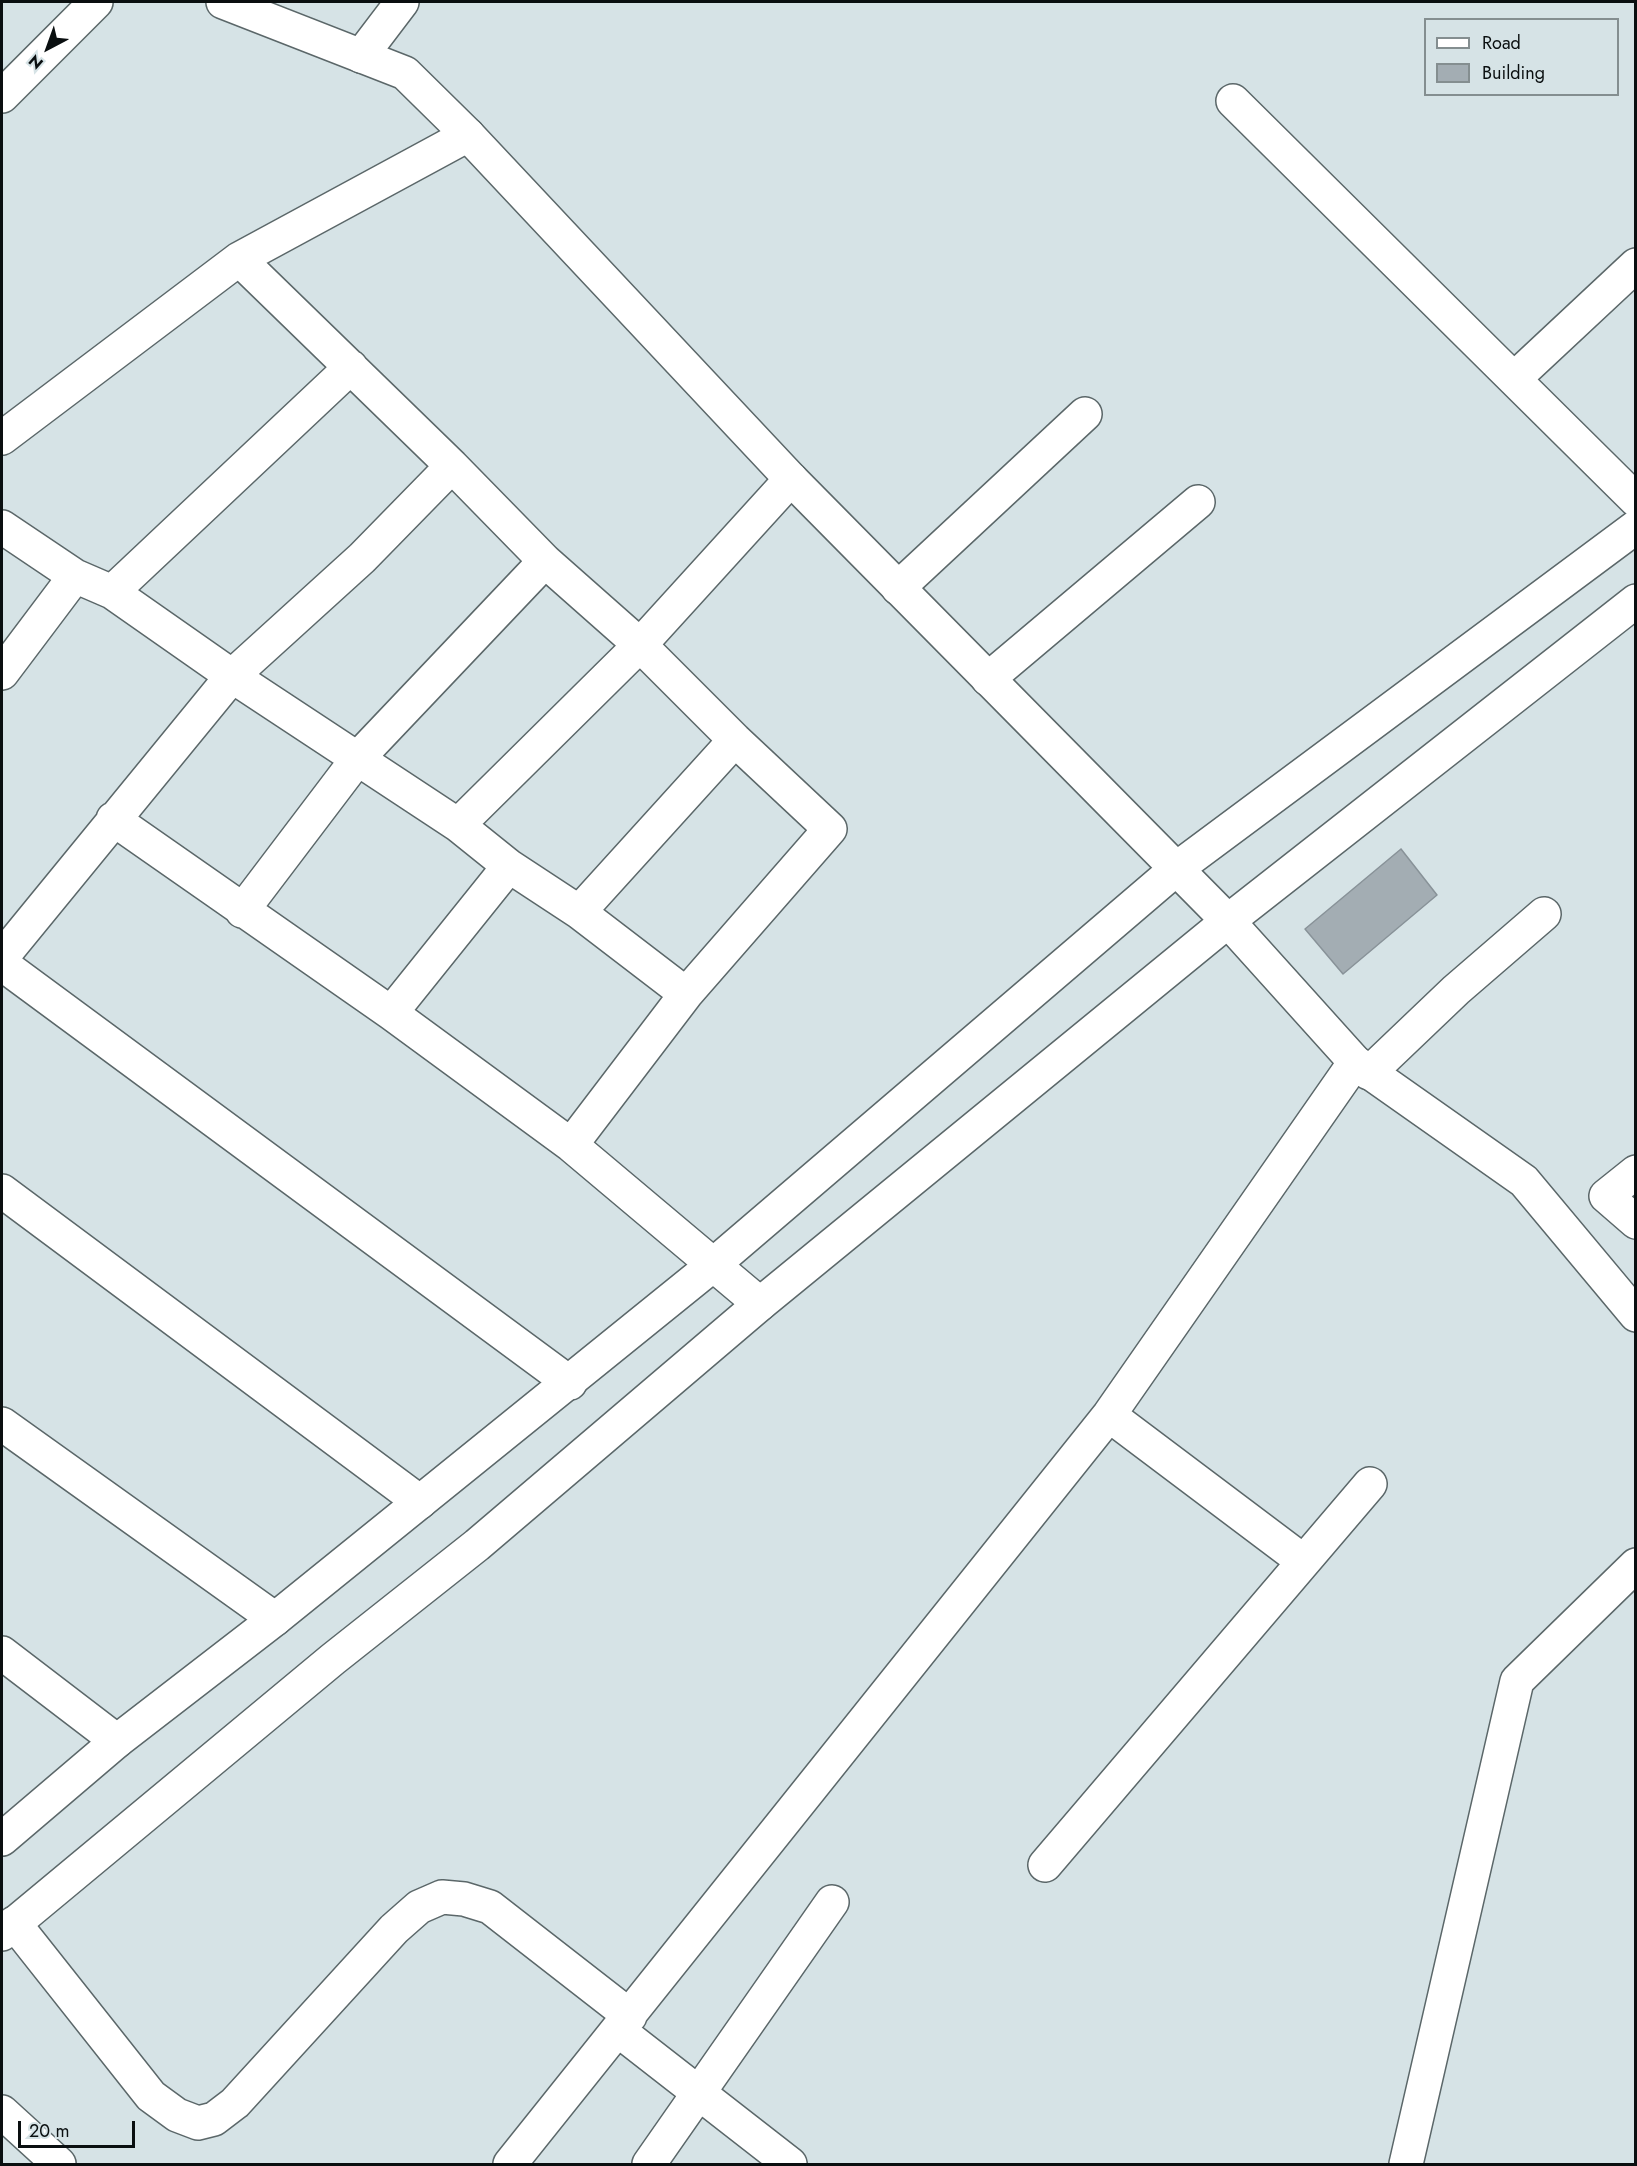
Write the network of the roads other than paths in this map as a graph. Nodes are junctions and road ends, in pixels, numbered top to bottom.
1 (96, 2) edge
2 (223, 2) edge
3 (402, 2) edge
4 (361, 56) junction
5 (2, 96) edge
6 (1233, 101) dead end
7 (468, 135) junction
8 (238, 259) junction
9 (1635, 265) edge
10 (351, 367) junction
11 (1514, 379) junction
12 (1085, 414) dead end
13 (2, 438) edge
14 (452, 466) junction
15 (791, 479) junction
16 (1635, 500) edge
17 (1198, 502) dead end
18 (2, 526) edge
19 (1635, 527) edge
20 (545, 561) junction
21 (75, 576) junction
22 (898, 588) junction
23 (112, 592) junction
24 (1635, 601) edge
25 (640, 645) junction
26 (2, 673) edge
27 (232, 676) junction
28 (988, 679) junction
29 (735, 740) junction
30 (358, 758) junction
31 (113, 819) junction
32 (458, 825) junction
33 (509, 866) junction
34 (1176, 869) junction
35 (242, 911) junction
36 (579, 912) junction
37 (1544, 914) dead end
38 (1228, 921) junction
39 (2, 957) edge
40 (2, 964) edge
41 (686, 994) junction
42 (392, 1012) junction
43 (1362, 1068) junction
44 (570, 1145) junction
45 (1635, 1172) edge
46 (2, 1191) edge
47 (1635, 1222) edge
48 (713, 1265) junction
49 (760, 1304) junction
50 (1635, 1315) edge
51 (570, 1383) junction
52 (1109, 1415) junction
53 (2, 1424) edge
54 (1370, 1484) dead end
55 (420, 1503) junction
56 (1303, 1561) junction
57 (1635, 1565) edge
58 (275, 1619) junction
59 (2, 1653) edge
60 (117, 1741) junction
61 (2, 1839) edge
62 (1045, 1865) dead end
63 (831, 1902) dead end
64 (8, 1929) edge
65 (624, 2023) junction
66 (699, 2094) junction
67 (2, 2112) edge
68 (59, 2164) edge
69 (510, 2164) edge
70 (649, 2164) edge
71 (790, 2164) edge
72 (1406, 2164) edge

1 - 5 street
2 - 4 street
3 - 4 street
4 - 7 street
6 - 11 street
7 - 8 street
7 - 15 street
8 - 10 street
8 - 13 street
9 - 11 street
10 - 14 street
10 - 23 street
11 - 16 street
12 - 22 street
14 - 20 street
14 - 27 street
15 - 22 street
15 - 25 street
17 - 28 street
18 - 21 street
19 - 34 street
20 - 25 street
20 - 30 street
21 - 23 street
21 - 26 street
22 - 28 street
23 - 27 street
24 - 38 street
25 - 29 street
25 - 32 street
27 - 30 street
27 - 31 street
28 - 34 street
29 - 36 street
29 - 41 street
30 - 32 street
30 - 35 street
31 - 35 street
31 - 39 street
32 - 33 street
33 - 36 street
33 - 42 street
34 - 38 street
34 - 48 street
35 - 42 street
36 - 41 street
37 - 43 street
38 - 43 street
38 - 49 street
40 - 51 street
41 - 44 street
42 - 44 street
43 - 50 street
43 - 52 street
44 - 48 street
45 - 47 street
46 - 55 street
48 - 49 street
48 - 51 street
49 - 64 street
51 - 55 street
52 - 56 street
52 - 65 street
53 - 58 street
54 - 56 street
55 - 58 street
56 - 62 street
57 - 72 street
58 - 60 street
59 - 60 street
60 - 61 street
63 - 66 street
64 - 65 street
65 - 66 street
65 - 69 street
66 - 70 street
66 - 71 street
67 - 68 street

